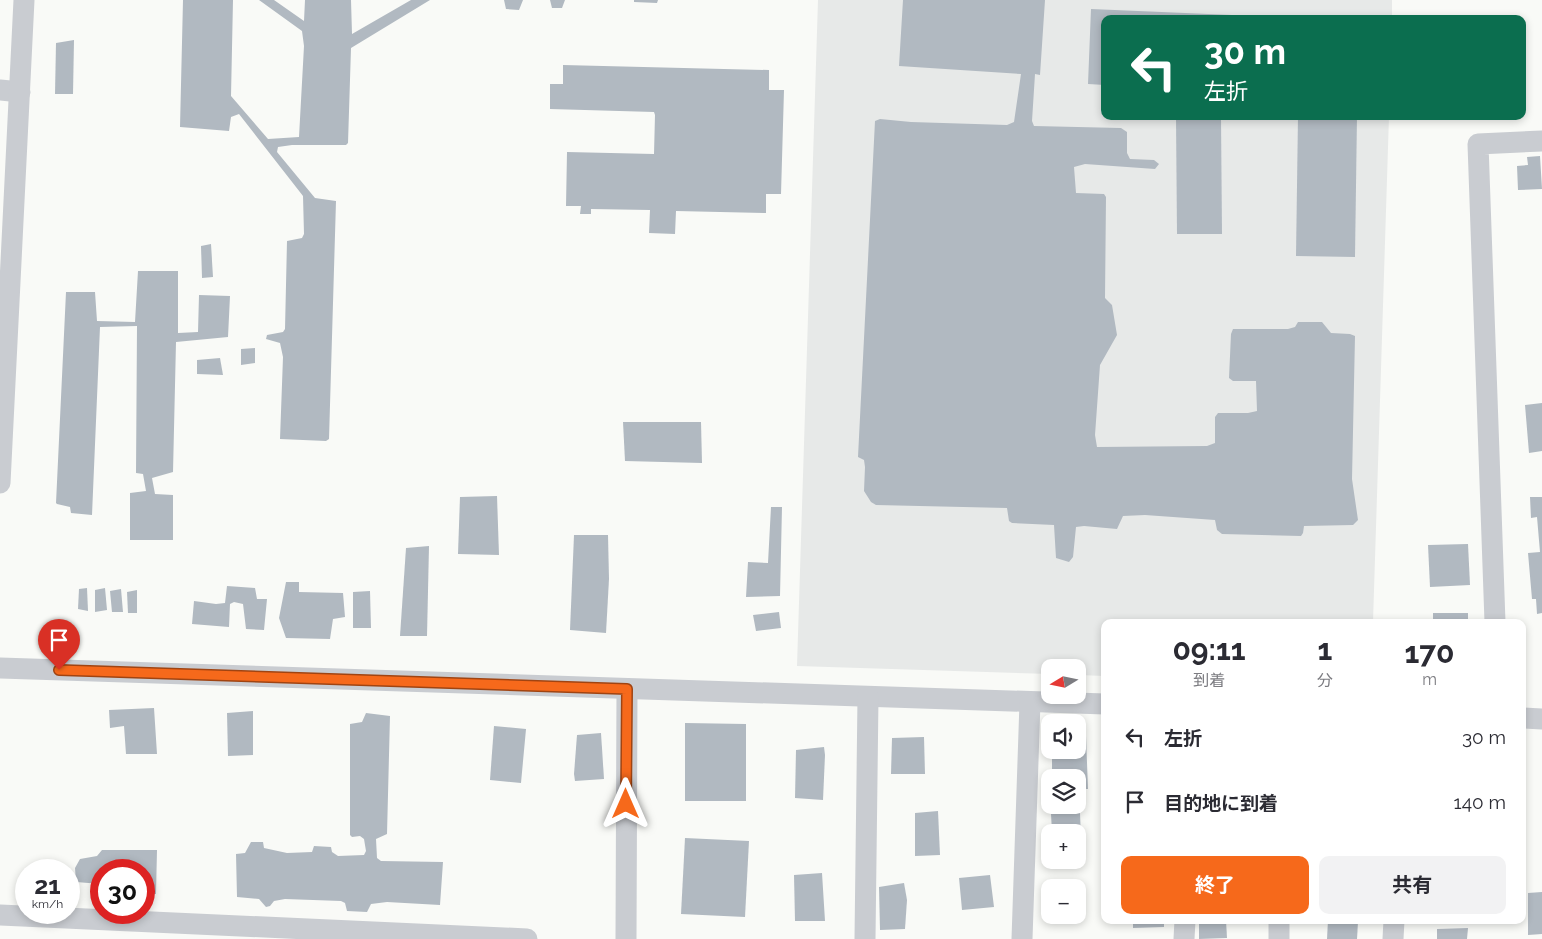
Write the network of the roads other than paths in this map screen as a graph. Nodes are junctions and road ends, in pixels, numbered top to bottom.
1 (24, 0) edge
2 (10, 91) edge
3 (1542, 141) edge
4 (0, 483) edge
5 (1495, 619) edge
6 (0, 668) edge
7 (627, 689) junction
8 (868, 697) junction
9 (1030, 702) junction
10 (1101, 704) edge
11 (1526, 718) edge
12 (1542, 719) edge
13 (0, 915) edge
14 (1185, 924) edge
15 (1279, 924) edge
16 (1394, 924) edge
17 (222, 932) edge
18 (526, 939) edge
19 (626, 939) edge
20 (865, 939) edge
21 (1022, 939) edge
22 (1184, 939) edge
23 (1279, 939) edge
24 (1393, 939) edge

1 - 2 street
2 - 4 street
3 - 5 street
6 - 7 street
7 - 8 street
7 - 19 street
8 - 9 street
8 - 20 street
9 - 10 street
9 - 21 street
11 - 12 street
13 - 17 street
14 - 22 street
15 - 23 street
16 - 24 street
17 - 18 street

